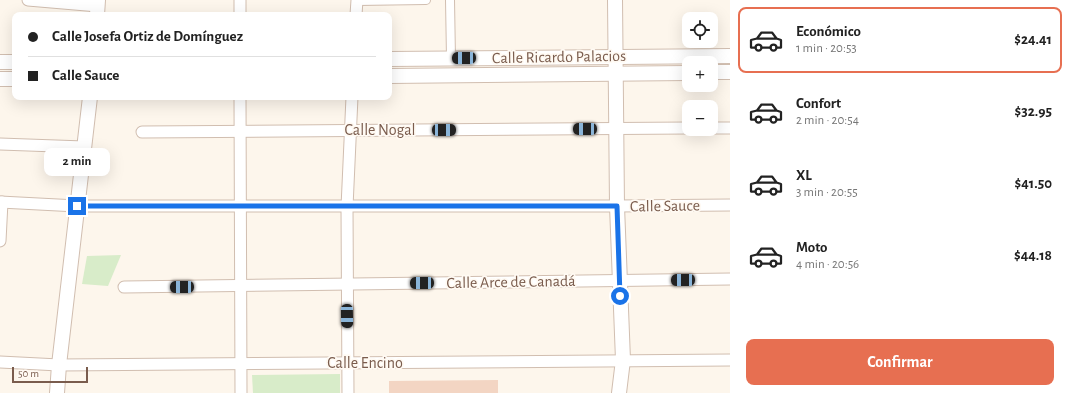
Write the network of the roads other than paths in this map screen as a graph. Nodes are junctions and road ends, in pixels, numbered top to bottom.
1 (28, 0) edge
2 (240, 0) edge
3 (426, 0) edge
4 (450, 0) edge
5 (615, 0) edge
6 (357, 1) edge
7 (98, 7) edge
8 (240, 12) edge
9 (356, 12) edge
10 (730, 56) edge
11 (615, 57) junction
12 (451, 58) junction
13 (392, 59) edge
14 (0, 62) edge
15 (12, 62) edge
16 (718, 72) edge
17 (730, 72) edge
18 (615, 73) junction
19 (682, 73) edge
20 (392, 76) edge
21 (0, 79) edge
22 (12, 79) edge
23 (90, 100) edge
24 (240, 100) edge
25 (352, 100) edge
26 (682, 128) edge
27 (718, 128) edge
28 (730, 128) edge
29 (616, 129) junction
30 (350, 130) junction
31 (240, 131) junction
32 (142, 132) dead end
33 (0, 144) edge
34 (84, 147) junction
35 (1, 202) edge
36 (730, 205) edge
37 (77, 206) junction
38 (240, 206) junction
39 (617, 206) junction
40 (347, 207) junction
41 (0, 241) edge
42 (730, 279) edge
43 (619, 280) junction
44 (347, 284) junction
45 (240, 286) junction
46 (124, 288) dead end
47 (623, 360) junction
48 (730, 360) edge
49 (0, 362) edge
50 (348, 363) junction
51 (241, 364) junction
52 (58, 365) junction
53 (57, 393) edge
54 (241, 393) edge
55 (348, 393) edge
56 (619, 393) edge

1 - 7 street
2 - 8 street
3 - 6 street
4 - 12 street
5 - 11 street
6 - 9 street
10 - 11 street, Calle Ricardo Palacios
11 - 12 street, Calle Ricardo Palacios
11 - 18 street
12 - 13 street, Calle Ricardo Palacios
14 - 15 street
16 - 17 street
18 - 19 street, Calle Ricardo Palacios
18 - 20 street, Calle Ricardo Palacios
18 - 29 street
21 - 22 street
23 - 34 street
24 - 31 street
25 - 30 street
26 - 29 street, Calle Nogal
27 - 28 street
29 - 30 street, Calle Nogal
29 - 39 street
30 - 31 street, Calle Nogal
30 - 40 street
31 - 32 street, Calle Nogal
31 - 38 street
33 - 34 street
34 - 37 street
35 - 37 street, Calle Sauce
35 - 41 street
36 - 39 street, Calle Sauce
37 - 38 street, Calle Sauce
37 - 52 street
38 - 40 street, Calle Sauce
38 - 45 street
39 - 40 street, Calle Sauce
39 - 43 street
40 - 44 street
42 - 43 street, Calle Arce de Canadá
43 - 44 street, Calle Arce de Canadá
43 - 47 street
44 - 45 street, Calle Arce de Canadá
44 - 50 street
45 - 46 street, Calle Arce de Canadá
45 - 51 street
47 - 48 street, Calle Encino
47 - 50 street, Calle Encino
47 - 56 street
49 - 52 street, Calle Encino
50 - 51 street, Calle Encino
50 - 55 street
51 - 52 street, Calle Encino
51 - 54 street
52 - 53 street

